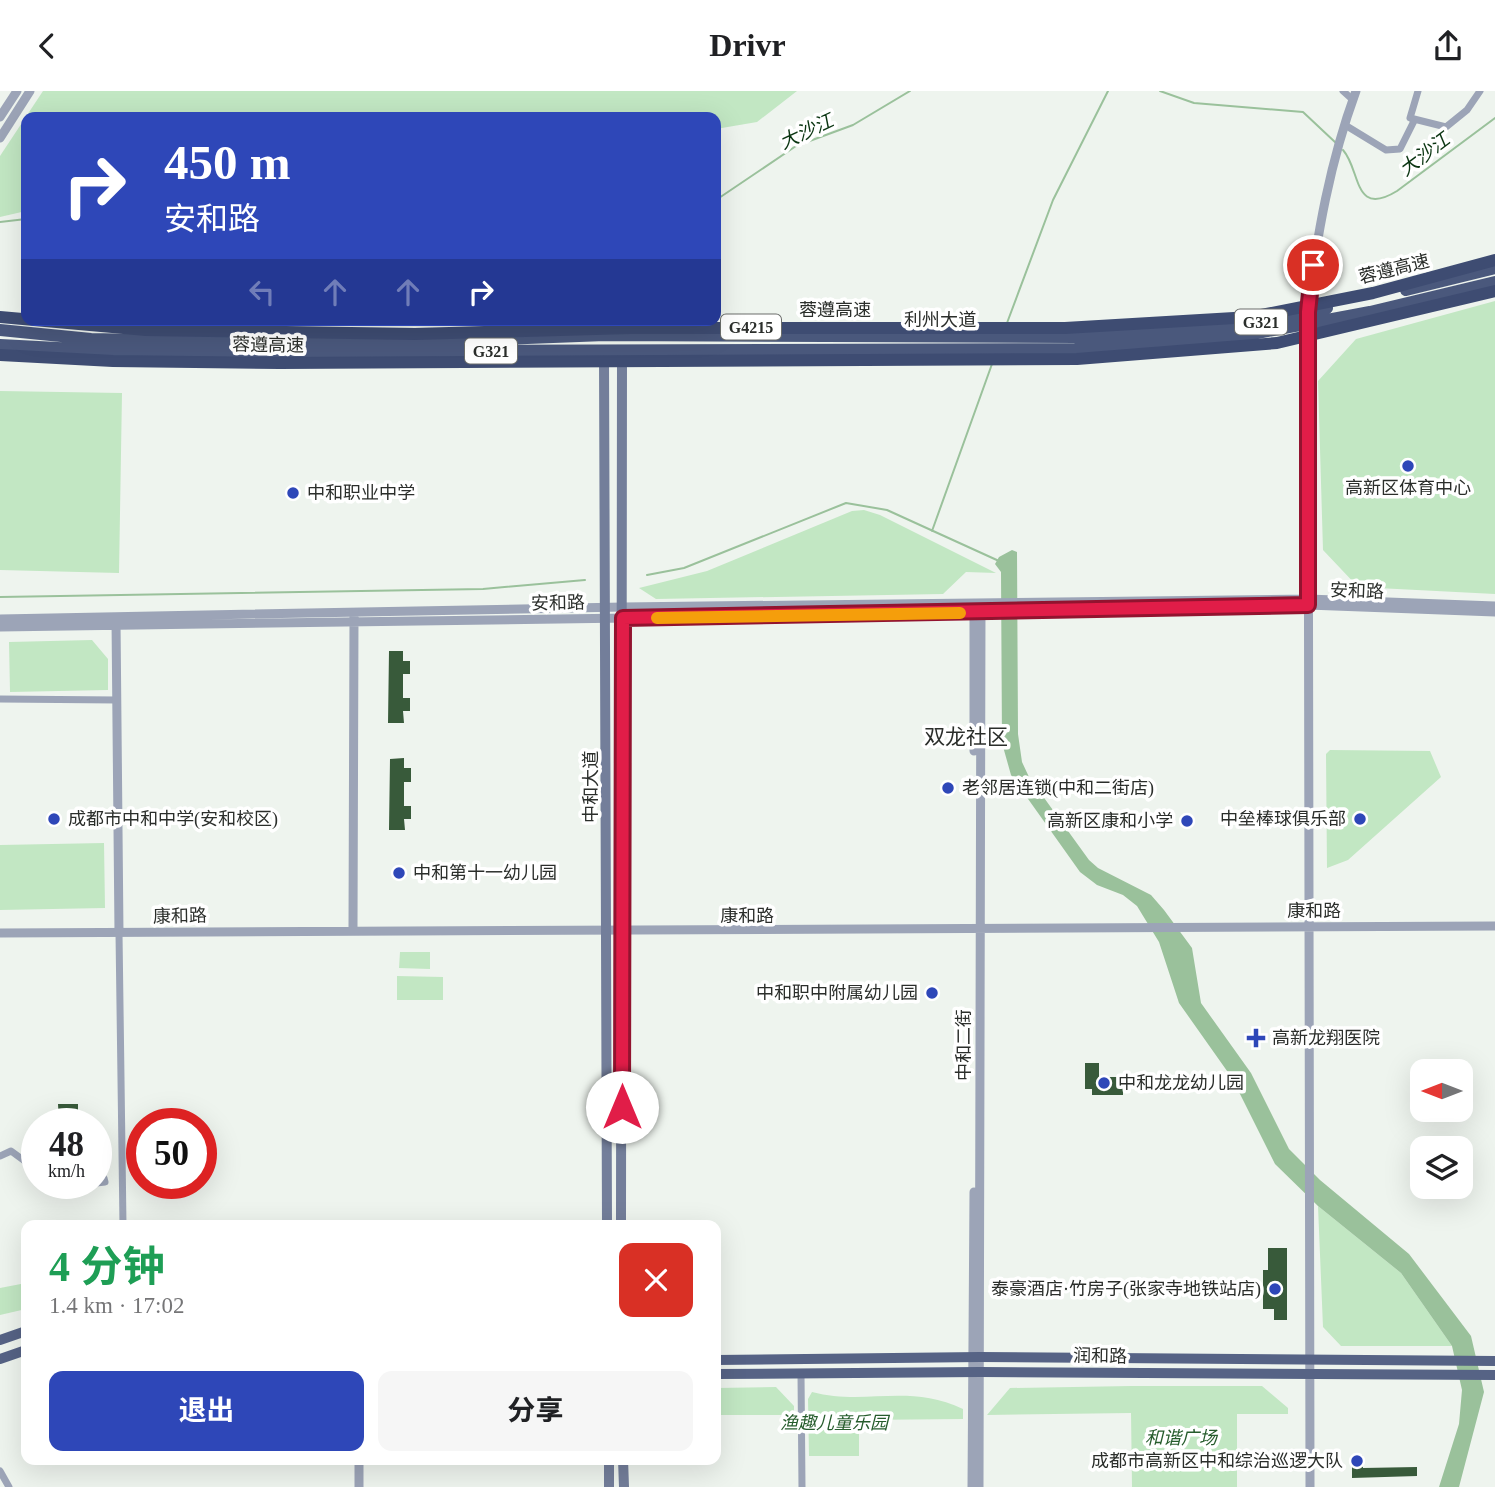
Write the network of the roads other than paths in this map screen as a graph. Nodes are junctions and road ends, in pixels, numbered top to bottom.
1 (17, 91) edge
2 (30, 91) edge
3 (1343, 91) edge
4 (1418, 91) edge
5 (1480, 91) edge
6 (1354, 96) edge
7 (0, 117) edge
8 (11, 119) junction
9 (1414, 121) junction
10 (1343, 130) junction
11 (0, 138) edge
12 (1495, 260) edge
13 (1495, 268) edge
14 (1495, 282) edge
15 (1495, 291) edge
16 (0, 317) edge
17 (1308, 318) junction
18 (21, 319) edge
19 (101, 326) edge
20 (0, 330) edge
21 (982, 344) junction
22 (0, 345) edge
23 (604, 349) junction
24 (622, 349) junction
25 (0, 355) edge
26 (1308, 602) junction
27 (1495, 606) edge
28 (606, 607) junction
29 (623, 607) junction
30 (977, 608) junction
31 (1495, 613) edge
32 (354, 617) junction
33 (607, 618) junction
34 (623, 618) junction
35 (0, 619) edge
36 (116, 621) junction
37 (0, 627) edge
38 (0, 699) edge
39 (117, 700) junction
40 (1495, 926) edge
41 (1309, 927) junction
42 (353, 930) junction
43 (977, 931) junction
44 (608, 932) junction
45 (621, 932) junction
46 (0, 933) edge
47 (119, 933) junction
48 (0, 1156) edge
49 (21, 1158) edge
50 (123, 1220) edge
51 (607, 1220) edge
52 (621, 1220) edge
53 (21, 1333) edge
54 (0, 1340) edge
55 (21, 1352) edge
56 (977, 1357) junction
57 (0, 1359) edge
58 (1309, 1359) junction
59 (721, 1360) edge
60 (1495, 1360) edge
61 (977, 1372) junction
62 (721, 1374) edge
63 (802, 1374) junction
64 (1489, 1375) edge
65 (1309, 1376) junction
66 (359, 1465) edge
67 (609, 1465) edge
68 (623, 1465) edge
69 (0, 1471) edge
70 (9, 1487) edge
71 (359, 1487) edge
72 (609, 1487) edge
73 (624, 1487) edge
74 (802, 1487) edge
75 (972, 1487) edge
76 (979, 1487) edge
77 (1310, 1487) edge

1 - 7 street
2 - 8 street
3 - 6 street
4 - 9 street
5 - 9 street
6 - 10 street
7 - 8 street
8 - 11 street
9 - 10 street
10 - 17 street
12 - 19 highway, 蓉遵高速 / G4215, bridge
13 - 17 highway, 利州大道 / G321
14 - 17 highway, 利州大道 / G321
15 - 25 highway, 蓉遵高速 / G4215, bridge
16 - 18 highway, 蓉遵高速 / G4215, bridge
17 - 21 highway, 利州大道 / G321
17 - 26 street
20 - 21 highway, 利州大道 / G321
21 - 24 highway, 利州大道 / G321
22 - 23 highway, 利州大道 / G321
23 - 24 highway, 利州大道 / G321
23 - 28 main road, 中和大道
24 - 29 main road, 中和大道
26 - 27 street, 安和路
26 - 30 street, 安和路
26 - 31 street, 安和路
26 - 41 street
28 - 29 street, 安和路
28 - 32 street, 安和路
28 - 33 main road, 中和大道
29 - 30 street, 安和路
29 - 34 main road, 中和大道
30 - 34 street, 安和路
30 - 43 street, 中和二街
32 - 33 street, 安和路
32 - 36 street, 安和路
32 - 42 street
33 - 34 street, 安和路
33 - 44 main road, 中和大道
34 - 45 main road, 中和大道
35 - 36 street, 安和路
36 - 37 street, 安和路
36 - 39 street
38 - 39 street
39 - 47 street
40 - 41 street, 康和路
41 - 43 street, 康和路
41 - 58 street
42 - 44 street, 康和路
42 - 47 street, 康和路
43 - 45 street, 康和路
43 - 56 street, 中和二街
44 - 45 street, 康和路
44 - 51 main road, 中和大道
45 - 52 main road, 中和大道
46 - 47 street, 康和路
47 - 50 street
48 - 49 street
53 - 54 main road
55 - 57 main road
56 - 58 main road, 润和路
56 - 59 main road, 润和路
56 - 61 street, 中和二街
58 - 60 main road, 润和路
58 - 65 street
61 - 63 main road, 润和路
61 - 65 main road, 润和路
61 - 75 street, 中和二街
61 - 76 street, 中和二街
62 - 63 main road, 润和路
63 - 74 street
64 - 65 main road, 润和路
65 - 77 street
66 - 71 street
67 - 72 main road
68 - 73 main road
69 - 70 street

